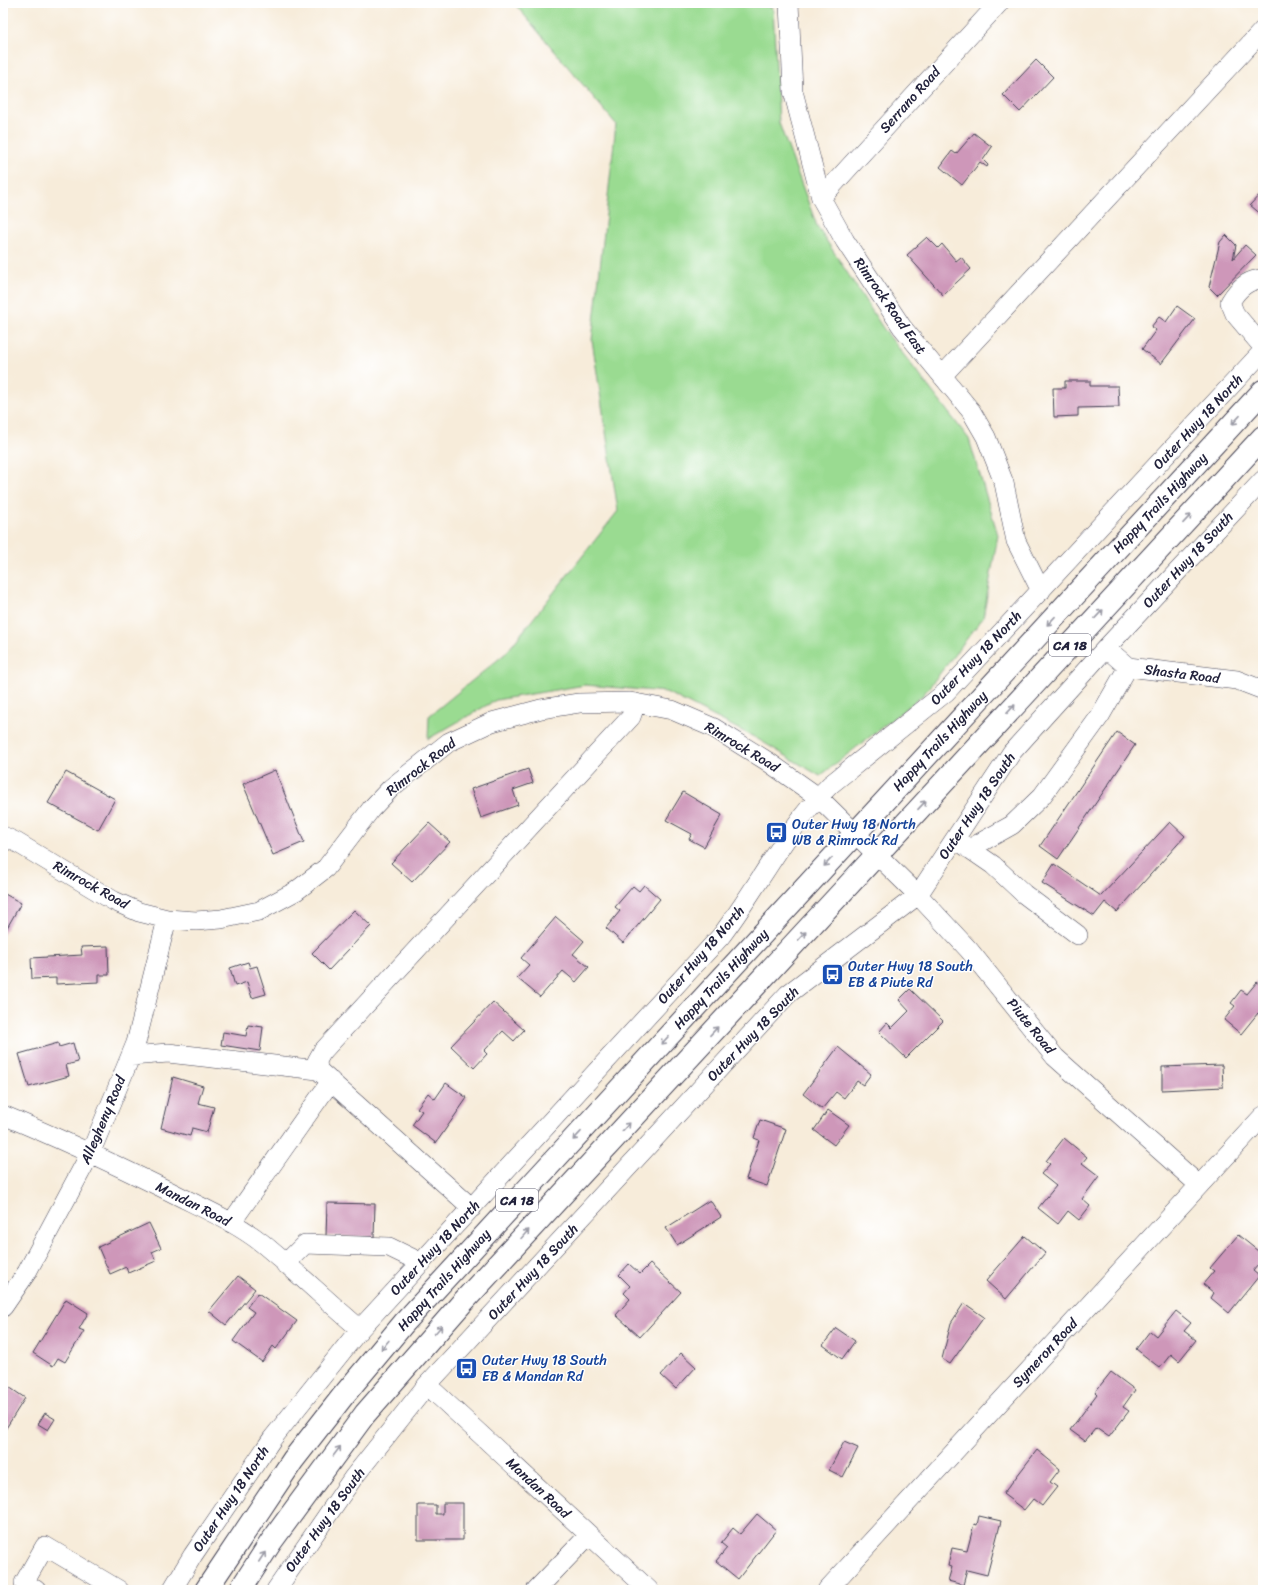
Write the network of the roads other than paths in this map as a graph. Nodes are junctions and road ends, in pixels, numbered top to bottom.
1 (788, 3) edge
2 (999, 3) edge
3 (1263, 30) edge
4 (821, 198) junction
5 (1263, 279) edge
6 (1263, 347) edge
7 (1263, 351) edge
8 (942, 376) junction
9 (1263, 391) edge
10 (1263, 437) edge
11 (1263, 480) edge
12 (1041, 591) junction
13 (1106, 648) junction
14 (1128, 667) junction
15 (1263, 690) edge
16 (636, 703) junction
17 (818, 798) junction
18 (855, 833) junction
19 (3, 836) edge
20 (962, 844) junction
21 (877, 854) junction
22 (918, 895) junction
23 (167, 919) junction
24 (1078, 935) dead end
25 (131, 1056) junction
26 (325, 1076) junction
27 (3, 1115) edge
28 (1263, 1116) edge
29 (90, 1154) junction
30 (1199, 1185) junction
31 (472, 1208) junction
32 (231, 1223) junction
33 (422, 1263) junction
34 (285, 1264) junction
35 (3, 1307) edge
36 (360, 1329) junction
37 (427, 1385) junction
38 (589, 1535) junction
39 (36, 1590) edge
40 (119, 1590) edge
41 (172, 1590) edge
42 (206, 1590) edge
43 (240, 1590) edge
44 (276, 1590) edge
45 (536, 1590) edge
46 (649, 1590) edge
47 (827, 1590) edge

1 - 4 street, Rimrock Road East
2 - 4 street, Serrano Road
3 - 8 street
4 - 8 street, Rimrock Road East
5 - 6 street
7 - 12 street, Outer Hwy 18 North
8 - 12 street, Rimrock Road East
9 -> 18 main road, Happy Trails Highway / CA 18
21 -> 10 main road, Happy Trails Highway / CA 18
11 - 13 street, Outer Hwy 18 South
12 - 17 street, Outer Hwy 18 North
13 - 14 street, Shasta Road
13 - 20 street, Outer Hwy 18 South
14 - 15 street, Shasta Road
14 - 20 street
16 - 17 street, Rimrock Road
16 - 23 street, Rimrock Road
16 - 26 street
17 - 18 street, Rimrock Road
17 - 31 street, Outer Hwy 18 North
18 - 21 street, Rimrock Road
18 -> 42 main road, Happy Trails Highway / CA 18
19 - 23 street, Rimrock Road
20 - 22 street, Outer Hwy 18 South
20 - 24 street
21 - 22 street, Piute Road
43 -> 21 main road, Happy Trails Highway / CA 18
22 - 30 street, Piute Road
22 - 37 street, Outer Hwy 18 South
23 - 25 street, Allegheny Road
25 - 26 street
25 - 29 street, Allegheny Road
26 - 31 street
26 - 32 street
27 - 29 street, Mandan Road
28 - 30 street, Symeron Road
29 - 32 street, Mandan Road
29 - 35 street, Allegheny Road
30 - 47 street, Symeron Road
31 - 33 street, Outer Hwy 18 North
32 - 34 street, Mandan Road
33 - 34 street
33 - 36 street, Outer Hwy 18 North
34 - 36 street, Mandan Road
36 - 41 street, Outer Hwy 18 North
37 - 38 street, Mandan Road
37 - 44 street, Outer Hwy 18 South
38 - 45 street
38 - 46 street, Mandan Road
39 - 40 street

